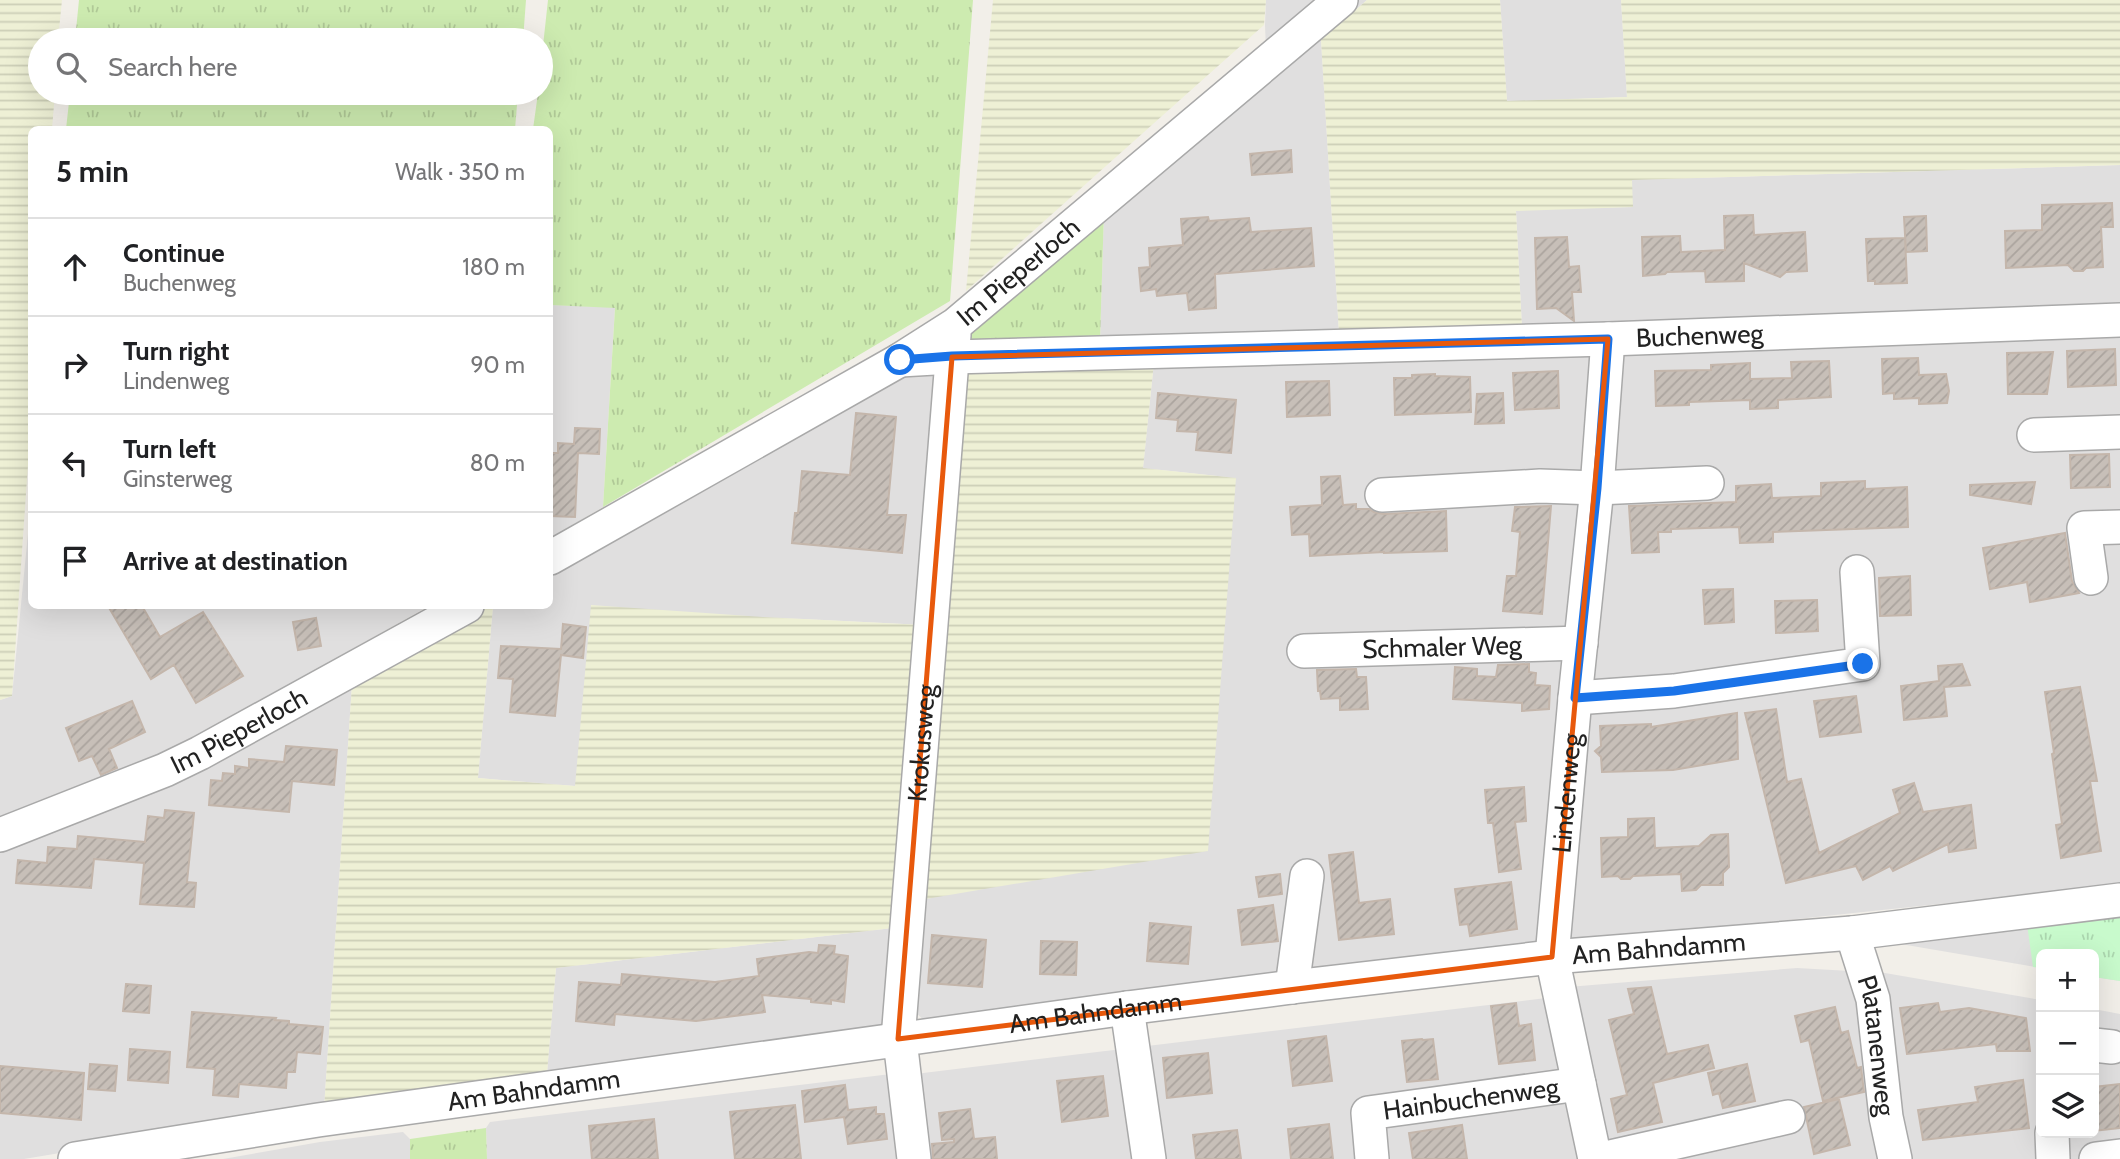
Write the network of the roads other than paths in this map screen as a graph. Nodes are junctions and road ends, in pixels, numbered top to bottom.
1 (1341, 0) edge
2 (2120, 320) edge
3 (1608, 339) junction
4 (953, 341) junction
5 (2120, 432) edge
6 (2034, 435) dead end
7 (1707, 483) dead end
8 (1597, 488) junction
9 (1382, 495) dead end
10 (2120, 527) edge
11 (553, 556) edge
12 (1857, 572) dead end
13 (2091, 578) dead end
14 (462, 609) edge
15 (1581, 643) junction
16 (1304, 651) dead end
17 (1575, 698) junction
18 (0, 835) edge
19 (1307, 876) dead end
20 (2120, 900) edge
21 (1852, 933) junction
22 (1552, 957) junction
23 (1292, 987) junction
24 (1127, 1008) junction
25 (898, 1039) junction
26 (1579, 1084) junction
27 (1787, 1117) dead end
28 (2052, 1138) edge
29 (2120, 1156) edge
30 (75, 1159) edge
31 (914, 1159) edge
32 (1149, 1159) edge
33 (1372, 1159) edge
34 (1595, 1159) edge
35 (1601, 1159) edge
36 (1895, 1159) edge
37 (2053, 1159) edge
38 (2096, 1159) edge

1 - 4 street, Im Pieperloch
2 - 3 street, Buchenweg
3 - 4 street, Buchenweg
3 - 8 street, Lindenweg
4 - 11 street, Buchenweg
4 - 25 street, Krokusweg
5 - 6 street
7 - 8 street
8 - 9 street
8 - 15 street, Lindenweg
10 - 13 street
12 - 17 street
14 - 18 street, Im Pieperloch
15 - 16 street, Schmaler Weg
15 - 17 street, Lindenweg
17 - 22 street, Lindenweg
19 - 23 street
20 - 21 street, Am Bahndamm
21 - 22 street, Am Bahndamm
21 - 36 street, Platanenweg
22 - 23 street, Am Bahndamm
22 - 26 street, Lindenweg
23 - 24 street, Am Bahndamm
24 - 25 street, Am Bahndamm
24 - 32 street
25 - 30 street, Am Bahndamm
25 - 31 street, Krokusweg
26 - 33 street, Hainbuchenweg
26 - 34 street, Lindenweg
27 - 35 street
28 - 37 street
29 - 38 street

